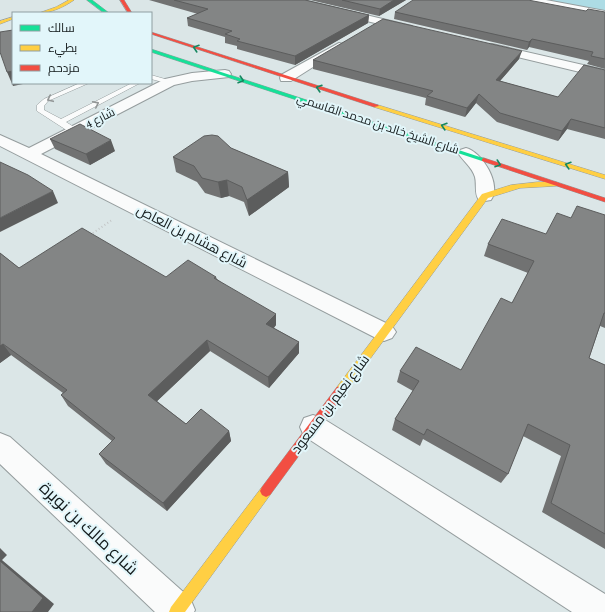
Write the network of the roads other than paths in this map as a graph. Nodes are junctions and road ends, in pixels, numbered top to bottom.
1 (72, 0) edge
2 (89, 0) edge
3 (122, 0) edge
4 (291, 0) edge
5 (530, 0) edge
6 (43, 12) edge
7 (106, 12) edge
8 (129, 12) edge
9 (392, 14) edge
10 (605, 14) edge
11 (12, 18) edge
12 (12, 18) edge
13 (0, 19) edge
14 (380, 21) junction
15 (0, 23) edge
16 (367, 30) edge
17 (419, 31) edge
18 (153, 34) edge
19 (346, 42) edge
20 (481, 45) edge
21 (152, 50) edge
22 (178, 58) junction
23 (226, 74) junction
24 (605, 74) edge
25 (152, 78) edge
26 (286, 78) junction
27 (170, 82) junction
28 (84, 84) edge
29 (135, 84) edge
30 (61, 122) junction
31 (74, 131) junction
32 (0, 140) edge
33 (466, 153) junction
34 (29, 154) junction
35 (605, 177) edge
36 (556, 184) junction
37 (485, 196) junction
38 (605, 200) edge
39 (384, 332) junction
40 (313, 426) junction
41 (0, 446) edge
42 (177, 611) edge
43 (602, 612) edge

1 - 6 main road
2 - 7 main road
3 - 8 main road
4 - 14 street
5 - 10 street
9 - 14 street
11 - 13 main road
12 - 15 main road
14 - 16 street
14 - 17 street
26 -> 18 main road, شارع الشيخ خالد بن محمد القاسمي
19 - 26 street
20 - 24 street
21 - 22 main road, شارع الشيخ خالد بن محمد القاسمي
22 - 23 main road, شارع الشيخ خالد بن محمد القاسمي
22 - 27 street
23 - 27 street, شارع 4
23 -> 33 main road, شارع الشيخ خالد بن محمد القاسمي
25 - 27 lane
35 -> 26 main road, شارع الشيخ خالد بن محمد القاسمي
27 - 31 street, شارع 4
28 -> 30 lane
30 -> 29 lane
30 - 31 lane
31 - 34 street, شارع 4
32 - 34 street, شارع هشام بن العاص
33 -> 36 main road, شارع الشيخ خالد بن محمد القاسمي
33 - 37 street
34 - 39 street, شارع هشام بن العاص
36 - 37 main road
36 - 38 main road, شارع الشيخ خالد بن محمد القاسمي
37 - 39 main road, شارع نعيم بن مسعود
39 - 40 main road, شارع نعيم بن مسعود
40 - 42 main road, شارع نعيم بن مسعود
40 - 43 street
41 - 42 street, شارع مالك بن نويرة

